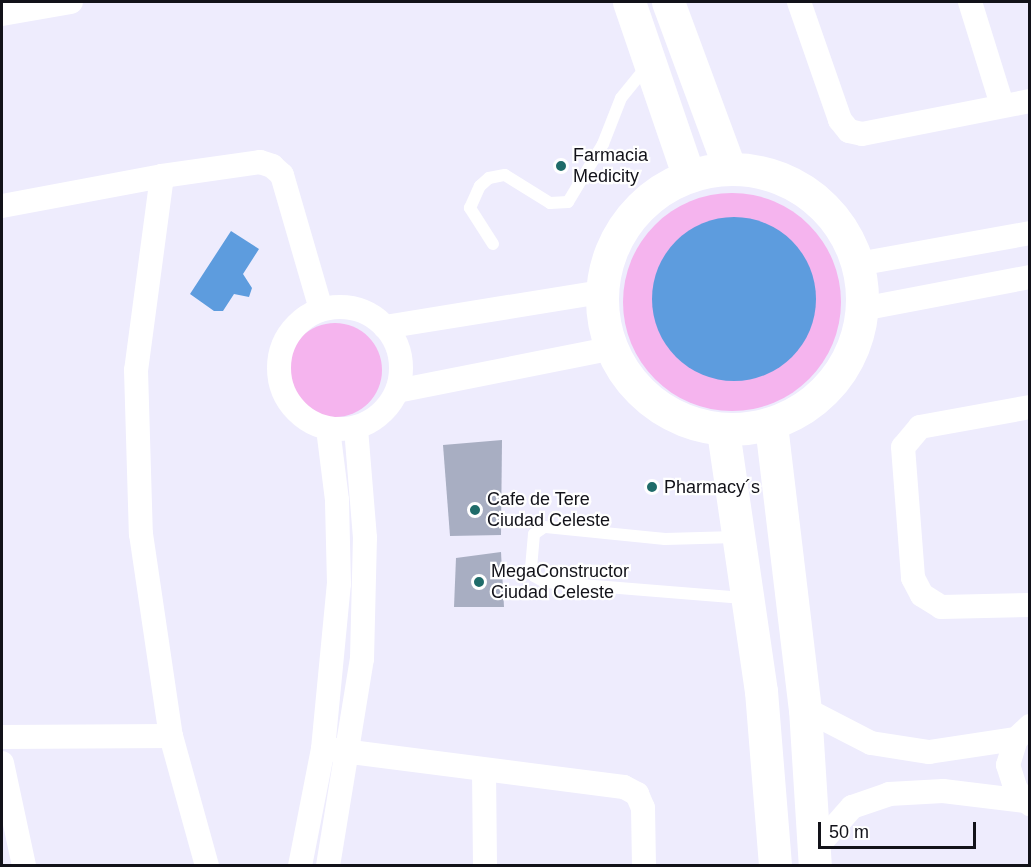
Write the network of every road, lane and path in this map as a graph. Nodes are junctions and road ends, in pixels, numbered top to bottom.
1 (62, 2) edge
2 (629, 2) edge
3 (799, 2) edge
4 (970, 2) edge
5 (676, 9) edge
6 (2, 14) edge
7 (652, 61) junction
8 (1029, 101) edge
9 (1002, 105) junction
10 (729, 167) junction
11 (688, 174) junction
12 (162, 176) junction
13 (2, 206) edge
14 (1029, 233) edge
15 (493, 244) dead end
16 (858, 264) junction
17 (1029, 277) edge
18 (601, 292) junction
19 (321, 309) junction
20 (862, 309) junction
21 (385, 327) junction
22 (610, 349) junction
23 (397, 391) junction
24 (1029, 407) edge
25 (771, 425) junction
26 (356, 428) junction
27 (328, 429) junction
28 (723, 431) junction
29 (737, 537) junction
30 (746, 598) junction
31 (1029, 605) edge
32 (805, 709) junction
33 (1023, 732) edge
34 (171, 736) junction
35 (2, 737) edge
36 (323, 749) junction
37 (349, 751) junction
38 (2, 763) edge
39 (484, 770) junction
40 (1027, 802) edge
41 (815, 857) edge
42 (24, 866) edge
43 (207, 866) edge
44 (300, 866) edge
45 (328, 866) edge
46 (485, 866) edge
47 (644, 866) edge
48 (775, 866) edge

1 - 6 street
2 - 7 street
3 - 9 street
4 - 9 street
5 - 10 street
7 - 11 street
7 - 15 lane
8 - 9 street
10 - 11 street
10 - 16 street
11 - 18 street
12 - 13 street
12 - 19 street
12 - 34 street
14 - 16 street
16 - 20 street
17 - 20 street
18 - 21 street
18 - 22 street
19 - 21 street
19 - 27 street
20 - 25 street
21 - 23 street
22 - 23 street
22 - 28 street
23 - 26 street
24 - 31 street
25 - 28 street
25 - 32 street
26 - 27 street
26 - 37 street
27 - 36 street
28 - 29 street
29 - 30 street
29 - 30 lane
30 - 48 street
32 - 33 street
32 - 41 street
33 - 40 street
34 - 35 street
34 - 43 street
36 - 37 street
36 - 44 street
37 - 39 street
37 - 45 street
38 - 42 street
39 - 46 street
39 - 47 street
40 - 41 street

